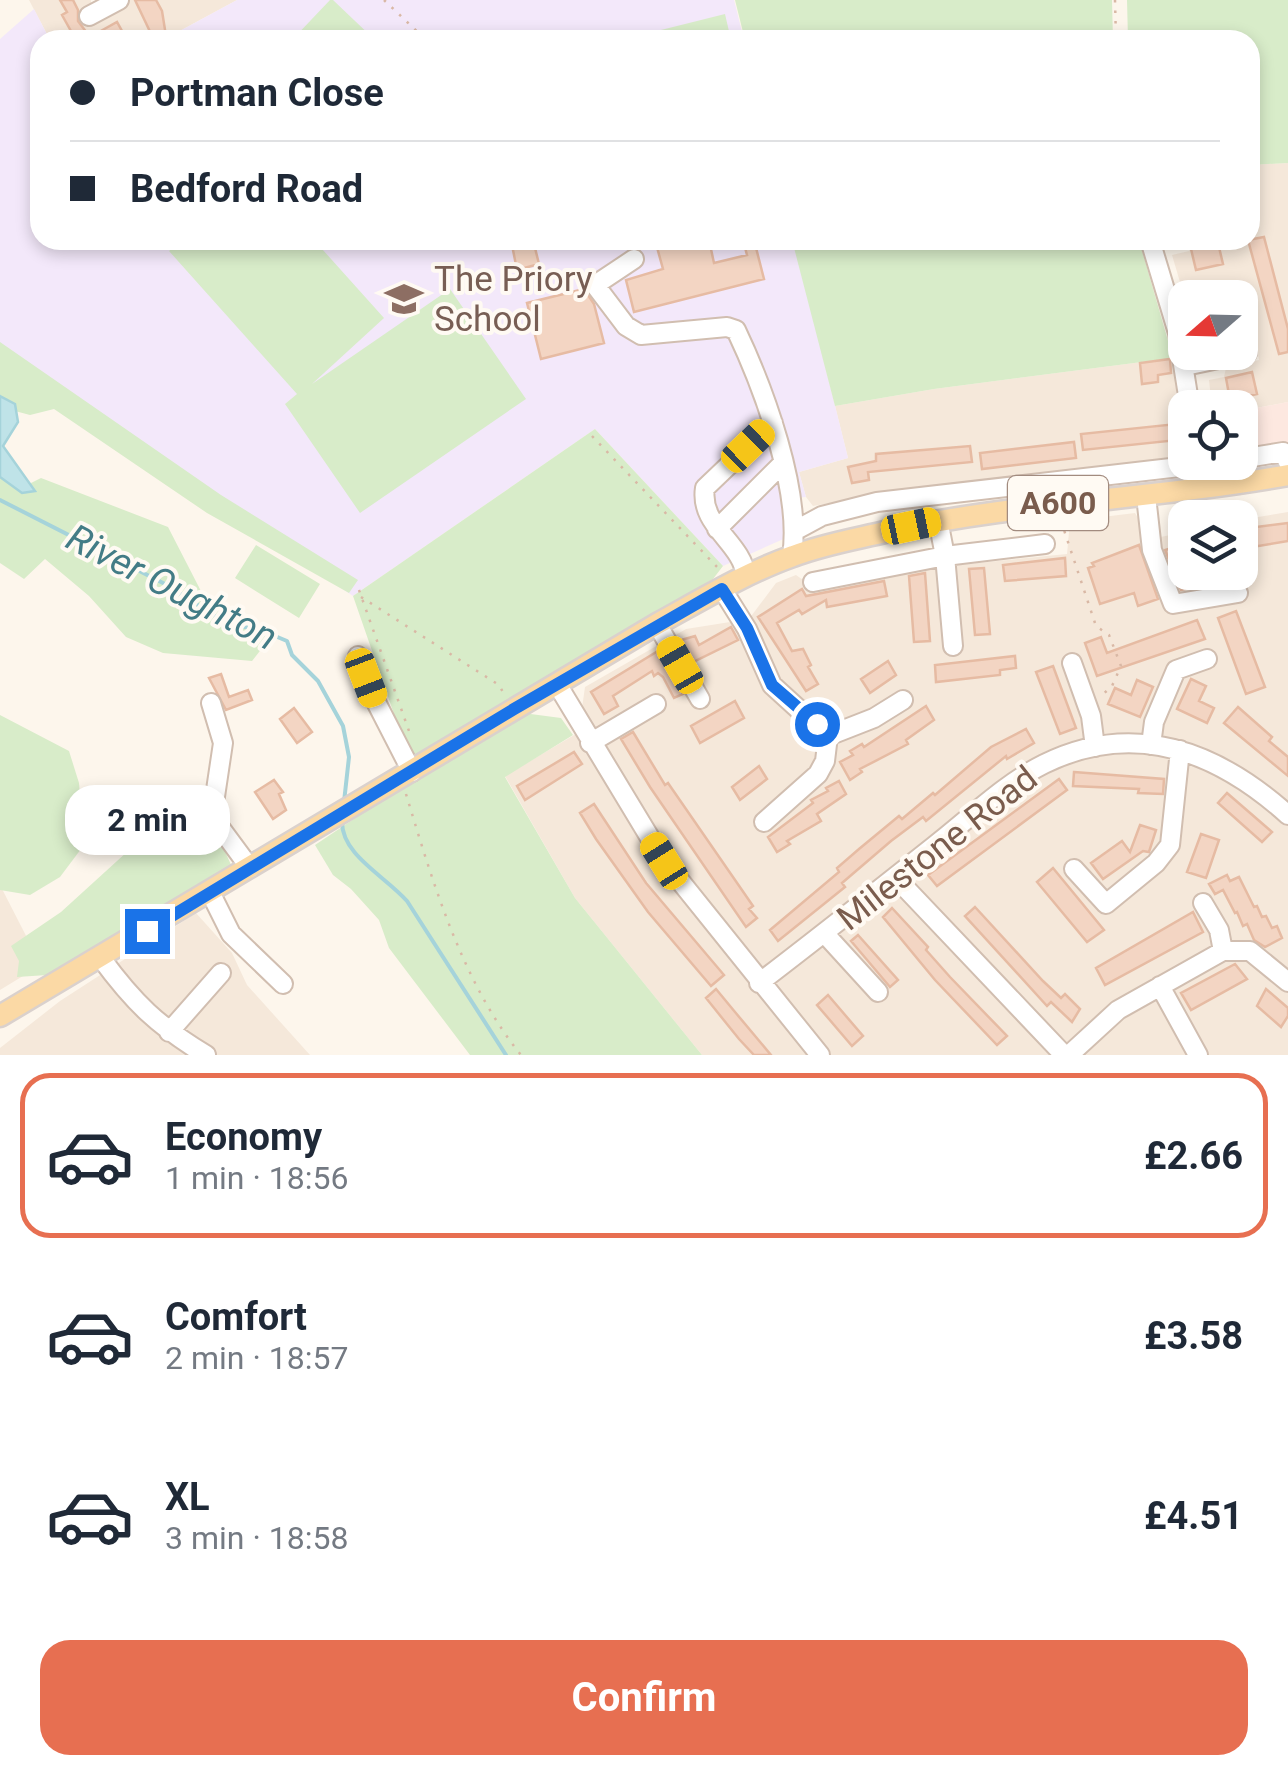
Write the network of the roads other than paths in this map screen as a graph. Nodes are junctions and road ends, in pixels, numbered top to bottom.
1 (1153, 250) edge
2 (634, 259) dead end
3 (1168, 304) edge
4 (773, 423) junction
5 (1258, 457) edge
6 (1288, 462) edge
7 (782, 464) junction
8 (1168, 467) edge
9 (1288, 475) edge
10 (1200, 480) edge
11 (1230, 480) edge
12 (1231, 485) junction
13 (1202, 489) junction
14 (1146, 496) junction
15 (822, 516) junction
16 (938, 520) junction
17 (717, 529) junction
18 (796, 530) junction
19 (830, 544) junction
20 (1046, 544) dead end
21 (792, 556) junction
22 (946, 556) junction
23 (813, 582) dead end
24 (733, 583) junction
25 (1238, 593) dead end
26 (657, 624) junction
27 (953, 646) dead end
28 (358, 656) dead end
29 (1208, 659) dead end
30 (1072, 663) dead end
31 (557, 684) junction
32 (700, 699) dead end
33 (903, 700) dead end
34 (211, 703) dead end
35 (656, 704) dead end
36 (828, 736) junction
37 (590, 743) junction
38 (1151, 745) junction
39 (1095, 747) junction
40 (1180, 750) junction
41 (406, 775) junction
42 (1288, 815) edge
43 (764, 822) dead end
44 (250, 868) junction
45 (1074, 869) dead end
46 (895, 877) junction
47 (210, 892) junction
48 (1204, 904) dead end
49 (824, 934) junction
50 (1223, 951) junction
51 (102, 958) junction
52 (221, 973) dead end
53 (1285, 974) edge
54 (759, 983) junction
55 (283, 984) dead end
56 (1160, 986) junction
57 (878, 992) dead end
58 (0, 1016) edge
59 (169, 1032) junction
60 (809, 1051) edge
61 (206, 1055) edge
62 (1066, 1055) edge
63 (1198, 1055) edge

1 - 3 street
2 - 4 street
4 - 7 street
4 - 17 street
5 - 6 street
7 - 17 street
7 - 18 street
8 - 15 street
9 - 12 main road, A600
10 - 13 street
11 - 12 street
12 - 13 main road, A600
13 - 14 main road, A600
14 - 16 main road, A600
14 - 25 street
15 - 18 street
15 - 19 street
16 - 19 main road, A600
16 - 22 street
17 - 24 street
18 - 21 street
19 - 21 main road, A600
20 - 22 street
21 - 24 main road, A600
22 - 23 street
22 - 27 street
24 - 26 main road, A600
24 - 36 street
26 - 31 main road, A600
26 - 32 street
28 - 41 street
29 - 38 street
30 - 39 street
31 - 37 street
31 - 41 main road, A600
33 - 36 street
34 - 44 street
35 - 37 street
36 - 43 street
37 - 54 street
38 - 39 street, Milestone Road
38 - 40 street, Milestone Road
39 - 46 street, Milestone Road
40 - 42 street, Milestone Road
40 - 45 street
41 - 44 main road, A600
44 - 47 main road, A600
46 - 49 street, Milestone Road
46 - 62 street
47 - 51 main road, A600
47 - 55 street
48 - 50 street
49 - 54 street, Milestone Road
49 - 57 street
50 - 53 street
50 - 56 street
51 - 58 main road, A600
51 - 59 street
52 - 59 street
54 - 60 street
56 - 62 street
56 - 63 street
59 - 61 street

